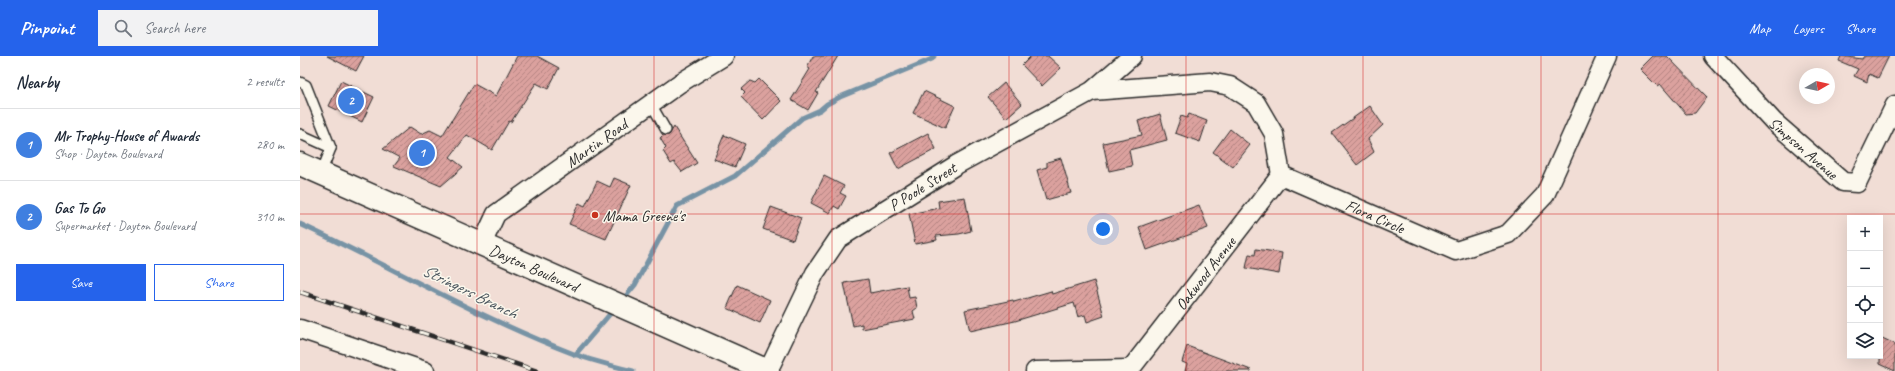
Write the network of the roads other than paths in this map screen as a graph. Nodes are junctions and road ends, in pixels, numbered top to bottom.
1 (724, 56) edge
2 (1132, 56) edge
3 (1607, 56) edge
4 (1713, 56) edge
5 (300, 82) edge
6 (1092, 91) junction
7 (651, 104) junction
8 (1895, 105) edge
9 (666, 130) dead end
10 (300, 134) edge
11 (331, 148) junction
12 (300, 164) edge
13 (321, 173) junction
14 (1281, 175) junction
15 (482, 244) junction
16 (300, 329) edge
17 (1129, 370) edge
18 (425, 371) edge
19 (768, 371) edge
20 (1035, 371) edge

1 - 7 street, Martin Road
2 - 6 street, P Poole Street
3 - 14 street, Flora Circle
4 - 8 street, Simpson Avenue
5 - 11 lane
6 - 14 street
6 - 19 street, P Poole Street
7 - 9 lane
7 - 15 street, Martin Road
10 - 11 lane
11 - 13 lane
12 - 13 main road, Dayton Boulevard
13 - 15 main road, Dayton Boulevard
14 - 17 street, Oakwood Avenue
15 - 19 main road, Dayton Boulevard
16 - 18 street
17 - 20 street

